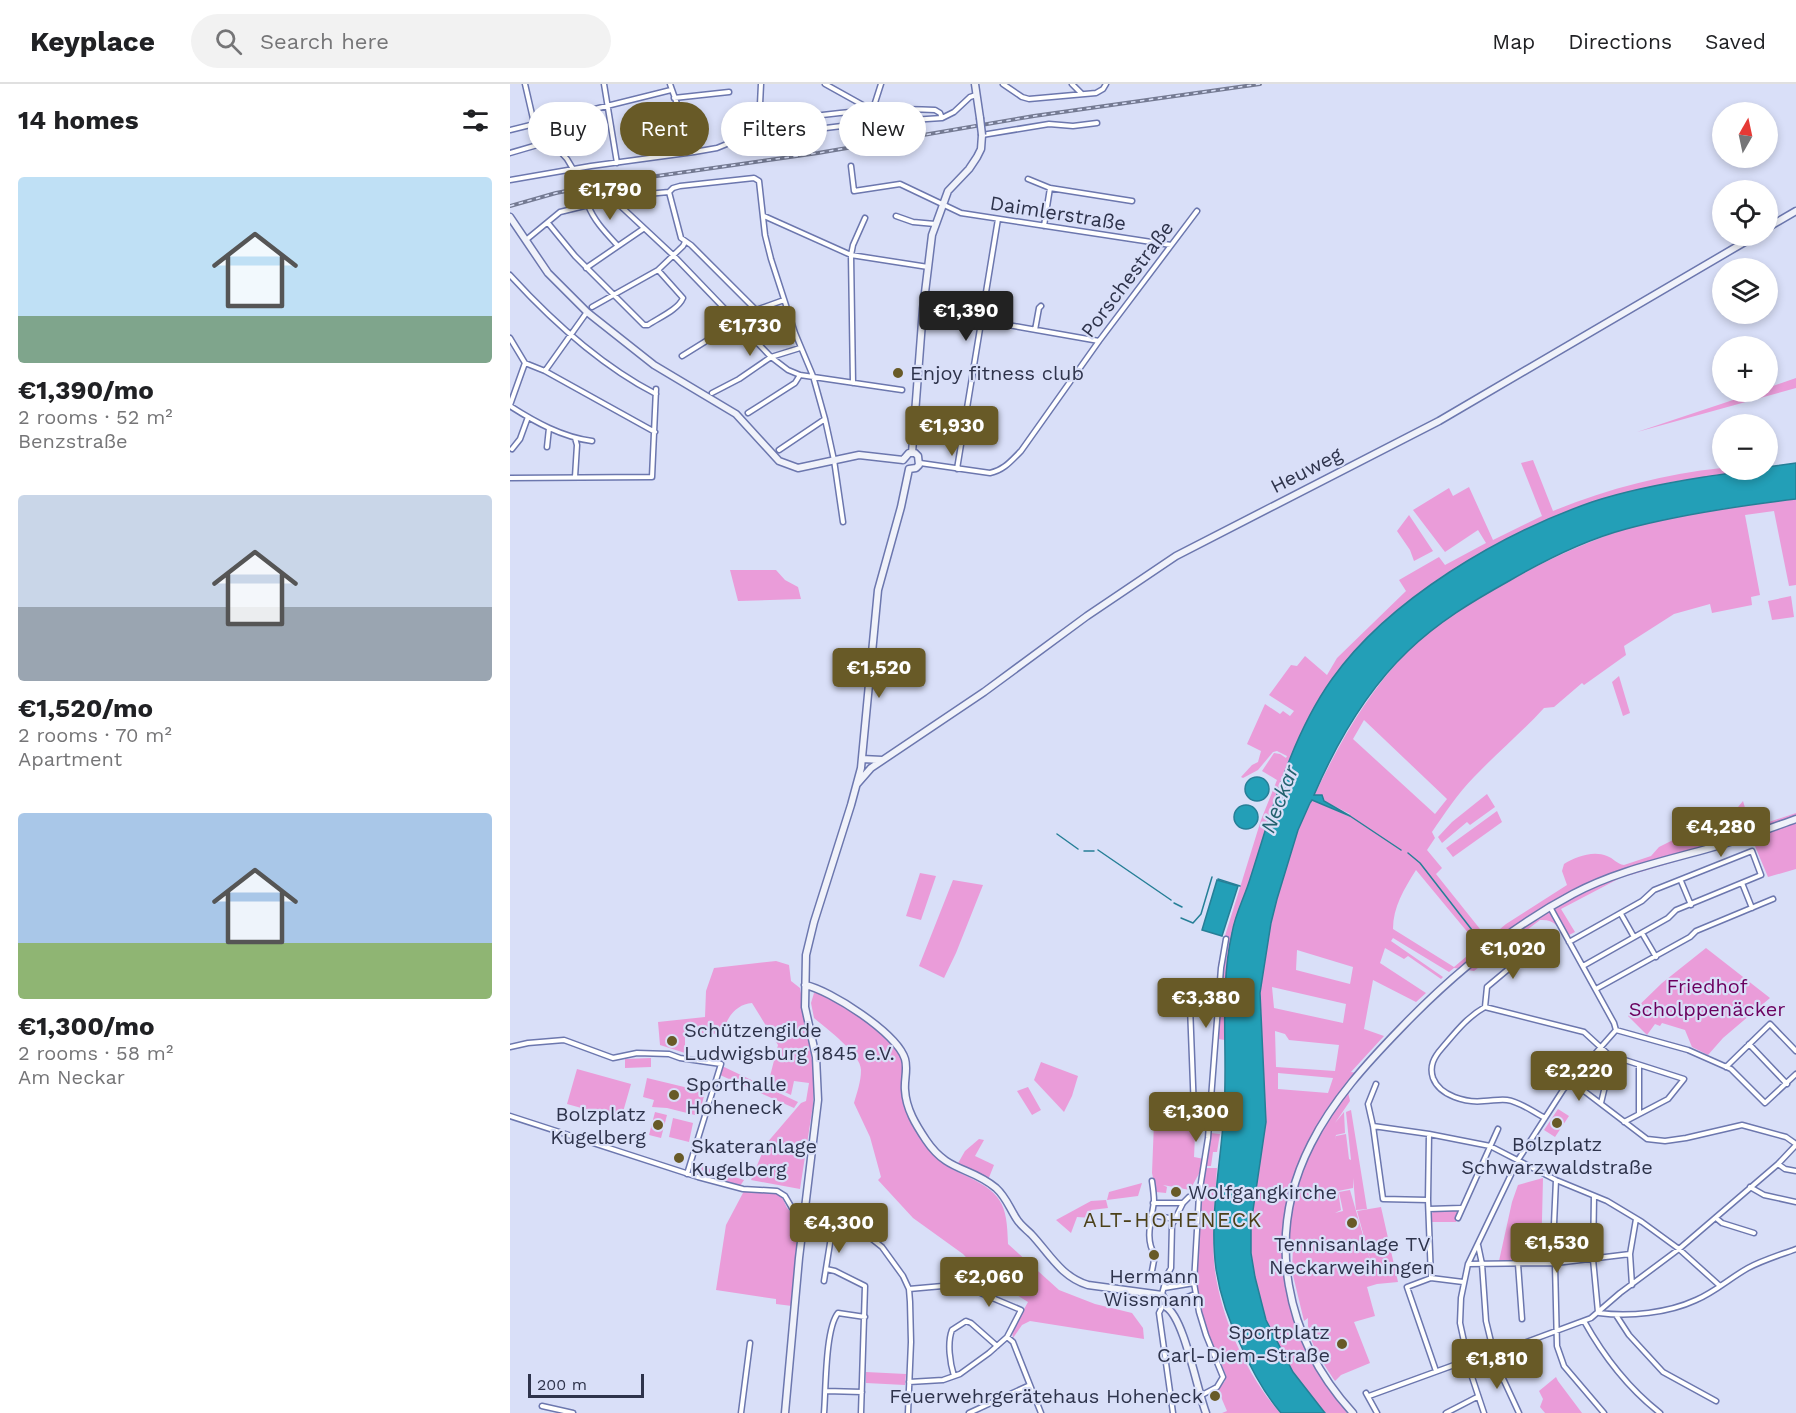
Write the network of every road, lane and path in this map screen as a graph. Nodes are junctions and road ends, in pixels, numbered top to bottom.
1 (525, 84) edge
2 (604, 84) edge
3 (670, 84) edge
4 (761, 84) edge
5 (825, 84) edge
6 (881, 84) edge
7 (975, 84) edge
8 (1003, 84) edge
9 (1072, 84) edge
10 (1106, 84) edge
11 (671, 90) junction
12 (729, 92) dead end
13 (1082, 94) junction
14 (976, 95) junction
15 (674, 98) junction
16 (529, 102) edge
17 (675, 102) edge
18 (859, 102) edge
19 (875, 102) edge
20 (609, 105) junction
21 (926, 110) edge
22 (839, 112) edge
23 (942, 118) junction
24 (1097, 123) dead end
25 (528, 125) edge
26 (510, 130) edge
27 (982, 135) junction
28 (528, 148) edge
29 (709, 149) edge
30 (510, 153) edge
31 (563, 156) edge
32 (666, 156) edge
33 (617, 163) junction
34 (850, 166) dead end
35 (573, 169) junction
36 (510, 180) edge
37 (1028, 180) dead end
38 (1050, 188) junction
39 (669, 192) junction
40 (613, 199) junction
41 (1132, 201) dead end
42 (588, 205) junction
43 (942, 205) junction
44 (1197, 211) dead end
45 (1796, 211) edge
46 (764, 216) junction
47 (896, 216) dead end
48 (510, 217) edge
49 (865, 218) dead end
50 (998, 219) junction
51 (1778, 222) edge
52 (548, 223) junction
53 (935, 224) junction
54 (1044, 226) junction
55 (643, 229) junction
56 (526, 241) junction
57 (685, 242) junction
58 (1171, 245) junction
59 (618, 246) junction
60 (1738, 246) edge
61 (851, 255) junction
62 (674, 256) junction
63 (928, 267) junction
64 (586, 268) junction
65 (658, 270) junction
66 (510, 275) edge
67 (615, 295) junction
68 (784, 300) junction
69 (1041, 306) dead end
70 (590, 310) junction
71 (756, 310) junction
72 (980, 320) junction
73 (737, 321) junction
74 (1035, 330) junction
75 (571, 336) junction
76 (510, 338) edge
77 (1099, 341) junction
78 (801, 348) junction
79 (682, 356) dead end
80 (771, 357) junction
81 (525, 363) junction
82 (545, 371) junction
83 (800, 375) junction
84 (813, 376) junction
85 (854, 383) junction
86 (902, 390) dead end
87 (712, 393) dead end
88 (510, 405) edge
89 (748, 413) dead end
90 (528, 417) junction
91 (825, 419) junction
92 (549, 428) junction
93 (655, 432) junction
94 (575, 438) junction
95 (592, 441) dead end
96 (547, 447) dead end
97 (512, 449) dead end
98 (779, 450) dead end
99 (912, 453) junction
100 (834, 460) junction
101 (903, 460) junction
102 (920, 463) junction
103 (909, 469) junction
104 (957, 469) junction
105 (575, 477) junction
106 (510, 478) edge
107 (843, 522) dead end
108 (887, 758) junction
109 (862, 759) junction
110 (876, 765) junction
111 (857, 784) junction
112 (1796, 819) edge
113 (1681, 880) junction
114 (1742, 883) junction
115 (1773, 900) dead end
116 (1691, 904) junction
117 (1550, 906) junction
118 (1752, 908) junction
119 (1621, 914) junction
120 (1642, 933) junction
121 (1634, 937) junction
122 (1226, 939) dead end
123 (1569, 942) junction
124 (1538, 952) dead end
125 (1656, 957) junction
126 (1583, 966) junction
127 (805, 985) junction
128 (1596, 989) junction
129 (1190, 1006) dead end
130 (1485, 1007) junction
131 (1616, 1030) junction
132 (1749, 1044) junction
133 (510, 1047) edge
134 (1600, 1048) junction
135 (1796, 1052) edge
136 (1612, 1057) junction
137 (1640, 1066) junction
138 (1726, 1067) junction
139 (1796, 1074) edge
140 (1571, 1081) junction
141 (1376, 1084) dead end
142 (1787, 1084) junction
143 (1601, 1103) junction
144 (1640, 1113) junction
145 (510, 1116) edge
146 (1545, 1118) junction
147 (1623, 1122) junction
148 (1209, 1123) junction
149 (1373, 1126) junction
150 (1498, 1129) dead end
151 (1429, 1134) junction
152 (1796, 1145) edge
153 (1490, 1146) junction
154 (1518, 1160) junction
155 (1778, 1164) junction
156 (1796, 1171) edge
157 (687, 1174) junction
158 (1556, 1180) junction
159 (1152, 1181) dead end
160 (1750, 1187) junction
161 (1199, 1192) junction
162 (1594, 1196) junction
163 (1428, 1200) junction
164 (1796, 1202) edge
165 (1154, 1203) junction
166 (1183, 1203) junction
167 (1461, 1208) junction
168 (1429, 1209) junction
169 (804, 1211) junction
170 (1151, 1215) junction
171 (1458, 1218) dead end
172 (1716, 1218) junction
173 (1176, 1219) junction
174 (1636, 1219) junction
175 (1754, 1233) dead end
176 (831, 1237) dead end
177 (1478, 1245) junction
178 (1679, 1249) junction
179 (1796, 1249) edge
180 (1630, 1254) junction
181 (1593, 1259) junction
182 (1556, 1263) junction
183 (1468, 1264) junction
184 (1482, 1264) junction
185 (1518, 1264) junction
186 (826, 1269) junction
187 (1152, 1271) dead end
188 (1431, 1278) junction
189 (824, 1281) dead end
190 (1463, 1281) junction
191 (1194, 1283) junction
192 (1632, 1285) junction
193 (1720, 1286) junction
194 (909, 1289) junction
195 (1163, 1291) junction
196 (1196, 1294) junction
197 (1166, 1307) junction
198 (1599, 1313) junction
199 (1616, 1315) junction
200 (865, 1317) junction
201 (1522, 1319) dead end
202 (1584, 1321) junction
203 (1556, 1332) junction
204 (1007, 1337) junction
205 (750, 1343) dead end
206 (996, 1346) junction
207 (1493, 1355) junction
208 (1468, 1360) junction
209 (1469, 1367) junction
210 (1436, 1371) junction
211 (954, 1376) junction
212 (909, 1382) junction
213 (1030, 1385) junction
214 (826, 1391) junction
215 (862, 1392) junction
216 (1200, 1396) junction
217 (1478, 1397) junction
218 (1716, 1401) dead end
219 (542, 1406) dead end
220 (573, 1413) edge
221 (741, 1413) edge
222 (785, 1413) edge
223 (824, 1413) edge
224 (861, 1413) edge
225 (908, 1413) edge
226 (969, 1413) edge
227 (1041, 1413) edge
228 (1173, 1413) edge
229 (1206, 1413) edge
230 (1353, 1413) edge
231 (1377, 1413) edge
232 (1446, 1413) edge
233 (1484, 1413) edge
234 (1519, 1413) edge
235 (1604, 1413) edge
236 (1660, 1413) edge

1 - 16 street
2 - 20 street
3 - 11 street
4 - 22 street
5 - 18 street
6 - 19 street
7 - 14 main road
8 - 13 street
9 - 13 street
10 - 13 street
11 - 15 street
11 - 20 street
12 - 15 street
14 - 23 street
14 - 27 main road, bridge
15 - 17 street
20 - 33 street
21 - 23 street
23 - 29 street
24 - 27 street
25 - 26 street
27 - 43 main road
28 - 30 street
31 - 35 street
32 - 33 street
33 - 35 street
34 - 43 street, Daimlerstraße
35 - 36 street
37 - 38 street
38 - 41 street
38 - 54 street
39 - 40 street
39 - 46 street
39 - 57 street
40 - 42 street
40 - 55 street
42 - 52 street
42 - 59 street
43 - 50 street, Daimlerstraße
43 - 53 main road
44 - 58 street, Porschestraße
45 - 51 main road
46 - 61 street
46 - 68 street
47 - 53 street
48 - 56 main road
49 - 61 street
50 - 54 street, Daimlerstraße
50 - 72 street
52 - 56 street
52 - 64 street
53 - 63 main road
54 - 58 street, Daimlerstraße
55 - 59 street
55 - 62 street
56 - 70 main road
57 - 62 street
57 - 71 street
58 - 77 street, Porschestraße
59 - 64 street
60 - 108 main road, Heuweg
61 - 63 street
61 - 85 street
62 - 65 street
62 - 73 street
63 - 99 main road
64 - 67 street
65 - 67 street
65 - 67 street
66 - 75 street
67 - 70 street
68 - 71 street
68 - 78 street
69 - 74 street
70 - 75 street
70 - 100 main road
71 - 73 street
72 - 74 street
72 - 104 street
73 - 79 street
73 - 80 street
74 - 77 street
75 - 82 street
75 - 93 street
76 - 81 street
77 - 104 street, Porschestraße
78 - 80 street
78 - 84 street
80 - 83 street
80 - 87 street
81 - 82 street
81 - 88 street
82 - 93 street
83 - 84 street
83 - 89 street
84 - 85 street
84 - 91 street
85 - 86 street
88 - 90 street
90 - 92 street
90 - 97 street
91 - 98 street
91 - 100 street
92 - 94 street
92 - 96 street
93 - 105 street
94 - 95 street
94 - 105 street
99 - 101 main road
99 - 102 main road
100 - 101 main road
100 - 107 street
101 - 103 main road
102 - 103 main road
102 - 104 street, Porschestraße
103 - 109 main road
105 - 106 street
108 - 109 main road
108 - 110 main road, Heuweg
109 - 110 main road
109 - 111 main road
110 - 111 main road, Heuweg
111 - 127 main road
112 - 117 main road
113 - 114 street
113 - 116 street
113 - 119 street
114 - 116 street
114 - 118 street
115 - 118 street
116 - 120 street
117 - 123 street
117 - 230 main road
118 - 125 street
119 - 121 street
119 - 123 street
120 - 121 street
120 - 125 street
121 - 126 street
122 - 148 street
123 - 126 street
124 - 130 street
125 - 128 street
126 - 128 street
127 - 169 main road
127 - 195 main road
128 - 131 street
129 - 148 street
130 - 134 street
130 - 146 street
131 - 134 street
131 - 138 street
132 - 135 street
132 - 138 street
132 - 142 street
133 - 157 street
134 - 136 street
134 - 140 street
136 - 137 street
136 - 143 street
137 - 144 street
137 - 144 street
138 - 142 street
139 - 142 street
140 - 143 street
140 - 146 street
141 - 149 street
143 - 147 street
144 - 147 street
145 - 157 street
146 - 154 street
147 - 152 street
148 - 161 street
149 - 151 street
149 - 163 street
150 - 153 street
151 - 153 street
151 - 163 street
152 - 155 street
153 - 154 street
153 - 167 street
154 - 158 street
154 - 177 street
155 - 156 street
155 - 160 street
157 - 169 street
158 - 162 street
158 - 182 street
159 - 165 street
160 - 164 street
160 - 172 street
161 - 166 street
161 - 191 street
162 - 174 street
162 - 181 street
163 - 168 street
165 - 166 street
165 - 170 street
166 - 173 street
167 - 168 street
167 - 171 street
168 - 188 street
169 - 194 street
169 - 222 main road
170 - 173 street
170 - 187 street
172 - 175 street
172 - 178 street
173 - 195 street
174 - 178 street
174 - 180 street
176 - 186 street
177 - 183 street
177 - 184 street
178 - 192 street
178 - 193 street
179 - 193 street
180 - 181 street
180 - 192 street
181 - 182 street
181 - 198 street
182 - 185 street
182 - 203 street
183 - 184 street
183 - 190 street
184 - 185 street
184 - 207 street
185 - 201 street
186 - 189 street
186 - 200 street
188 - 190 street
188 - 210 street
190 - 208 street
191 - 195 street
191 - 196 street
192 - 198 street
193 - 199 street
194 - 204 street
194 - 212 street
195 - 197 main road
196 - 197 street
196 - 216 street
197 - 216 main road
197 - 228 street
198 - 199 street
198 - 202 street
199 - 218 street
200 - 214 street
200 - 215 street
202 - 203 street
202 - 236 street
203 - 207 street
203 - 235 street
204 - 206 street
204 - 213 street
205 - 221 street
206 - 211 street
206 - 211 street
207 - 209 street
207 - 234 street
208 - 209 street
208 - 210 street
209 - 217 street
210 - 231 street
211 - 212 street
212 - 225 street
213 - 226 street
213 - 227 street
214 - 215 street
214 - 223 street
215 - 224 street
216 - 229 main road
217 - 232 street
217 - 233 street
219 - 220 street

